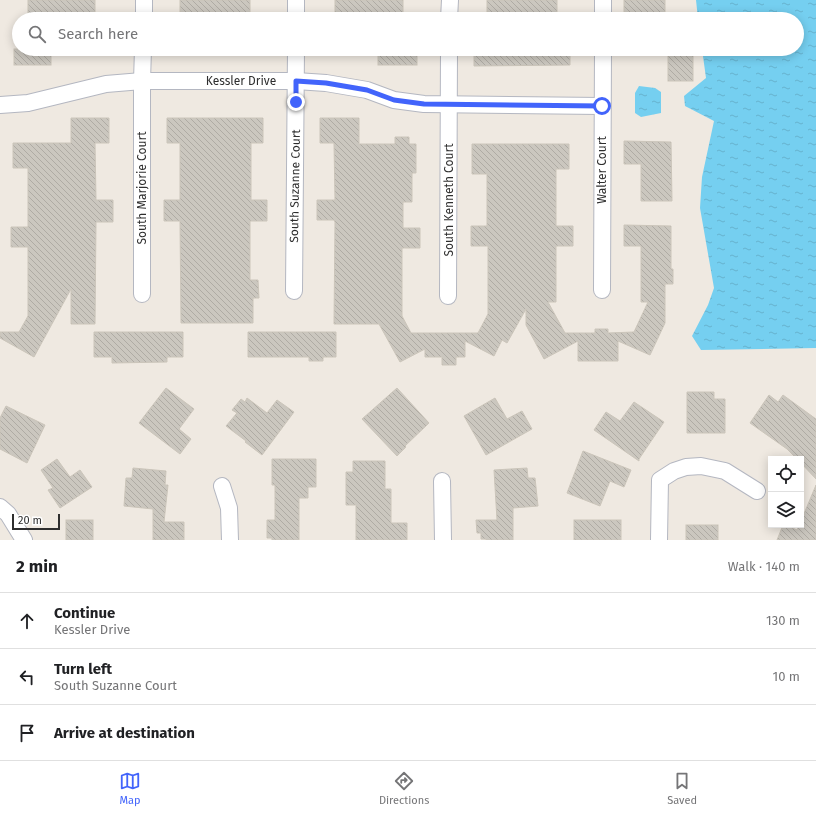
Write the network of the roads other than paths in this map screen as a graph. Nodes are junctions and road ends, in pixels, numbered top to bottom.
1 (144, 0) edge
2 (296, 0) edge
3 (450, 0) edge
4 (603, 0) edge
5 (144, 12) edge
6 (296, 12) edge
7 (449, 12) edge
8 (603, 12) edge
9 (143, 56) edge
10 (296, 56) edge
11 (449, 56) edge
12 (603, 56) edge
13 (142, 81) junction
14 (296, 81) junction
15 (0, 105) edge
16 (449, 105) junction
17 (602, 106) junction
18 (602, 290) dead end
19 (294, 291) dead end
20 (142, 294) dead end
21 (448, 296) dead end
22 (442, 480) dead end
23 (222, 486) dead end
24 (757, 491) dead end
25 (0, 507) edge
26 (24, 540) edge
27 (230, 540) edge
28 (443, 540) edge
29 (659, 540) edge

1 - 5 street
2 - 6 street
3 - 7 street
4 - 8 street
9 - 13 street, South Marjorie Court
10 - 14 street, South Suzanne Court
11 - 16 street, South Kenneth Court
12 - 17 street, Walter Court
13 - 14 street, Kessler Drive
13 - 15 street, Kessler Drive
13 - 20 street, South Marjorie Court
14 - 16 street, Kessler Drive
14 - 19 street, South Suzanne Court
16 - 17 street, Kessler Drive
16 - 21 street, South Kenneth Court
17 - 18 street, Walter Court
22 - 28 street
23 - 27 street
24 - 29 street
25 - 26 street

